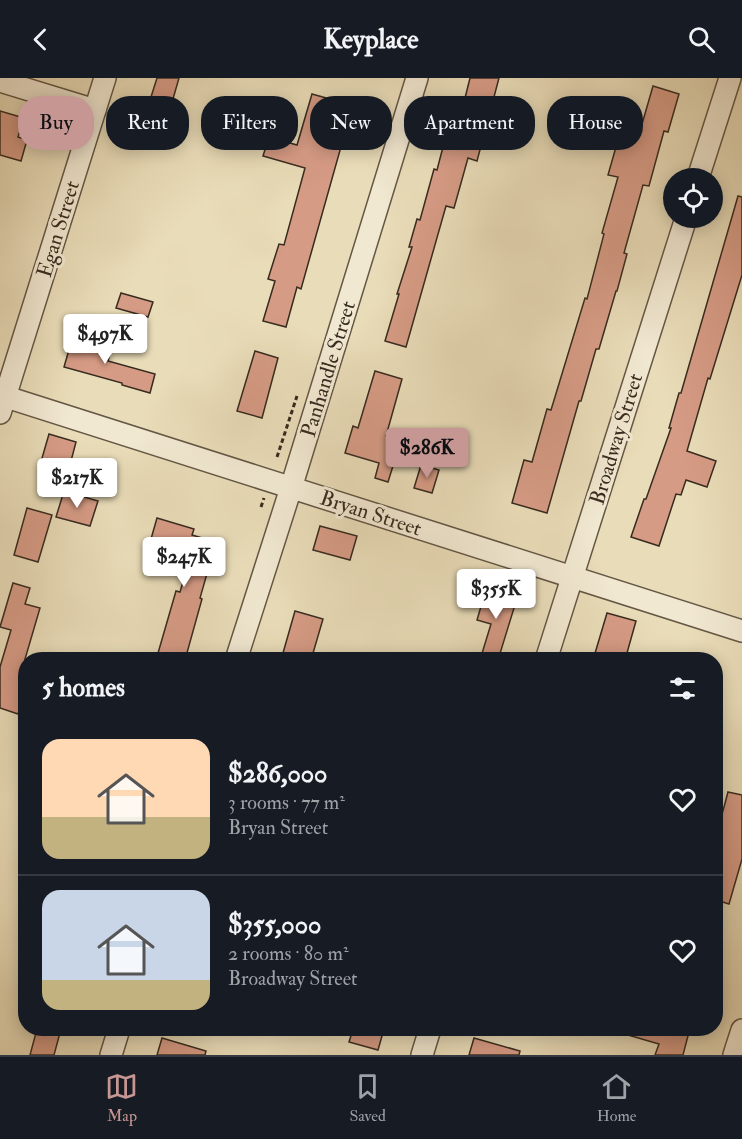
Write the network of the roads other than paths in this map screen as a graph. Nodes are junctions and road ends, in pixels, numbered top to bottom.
1 (105, 78) edge
2 (417, 78) edge
3 (730, 78) edge
4 (0, 81) edge
5 (95, 110) junction
6 (701, 168) edge
7 (683, 228) edge
8 (2, 402) edge
9 (291, 488) junction
10 (572, 577) junction
11 (742, 631) edge
12 (239, 652) edge
13 (549, 652) edge
14 (742, 1030) edge
15 (117, 1036) edge
16 (428, 1036) edge
17 (111, 1055) edge
18 (422, 1055) edge
19 (734, 1055) edge

1 - 5 street, Egan Street
2 - 9 street, Panhandle Street
3 - 6 street
4 - 5 street
5 - 8 street, Egan Street
7 - 10 street, Broadway Street
8 - 9 street, Bryan Street
9 - 10 street, Bryan Street
9 - 12 street, Panhandle Street
10 - 11 street, Bryan Street
10 - 13 street, Broadway Street
14 - 19 street
15 - 17 street
16 - 18 street

